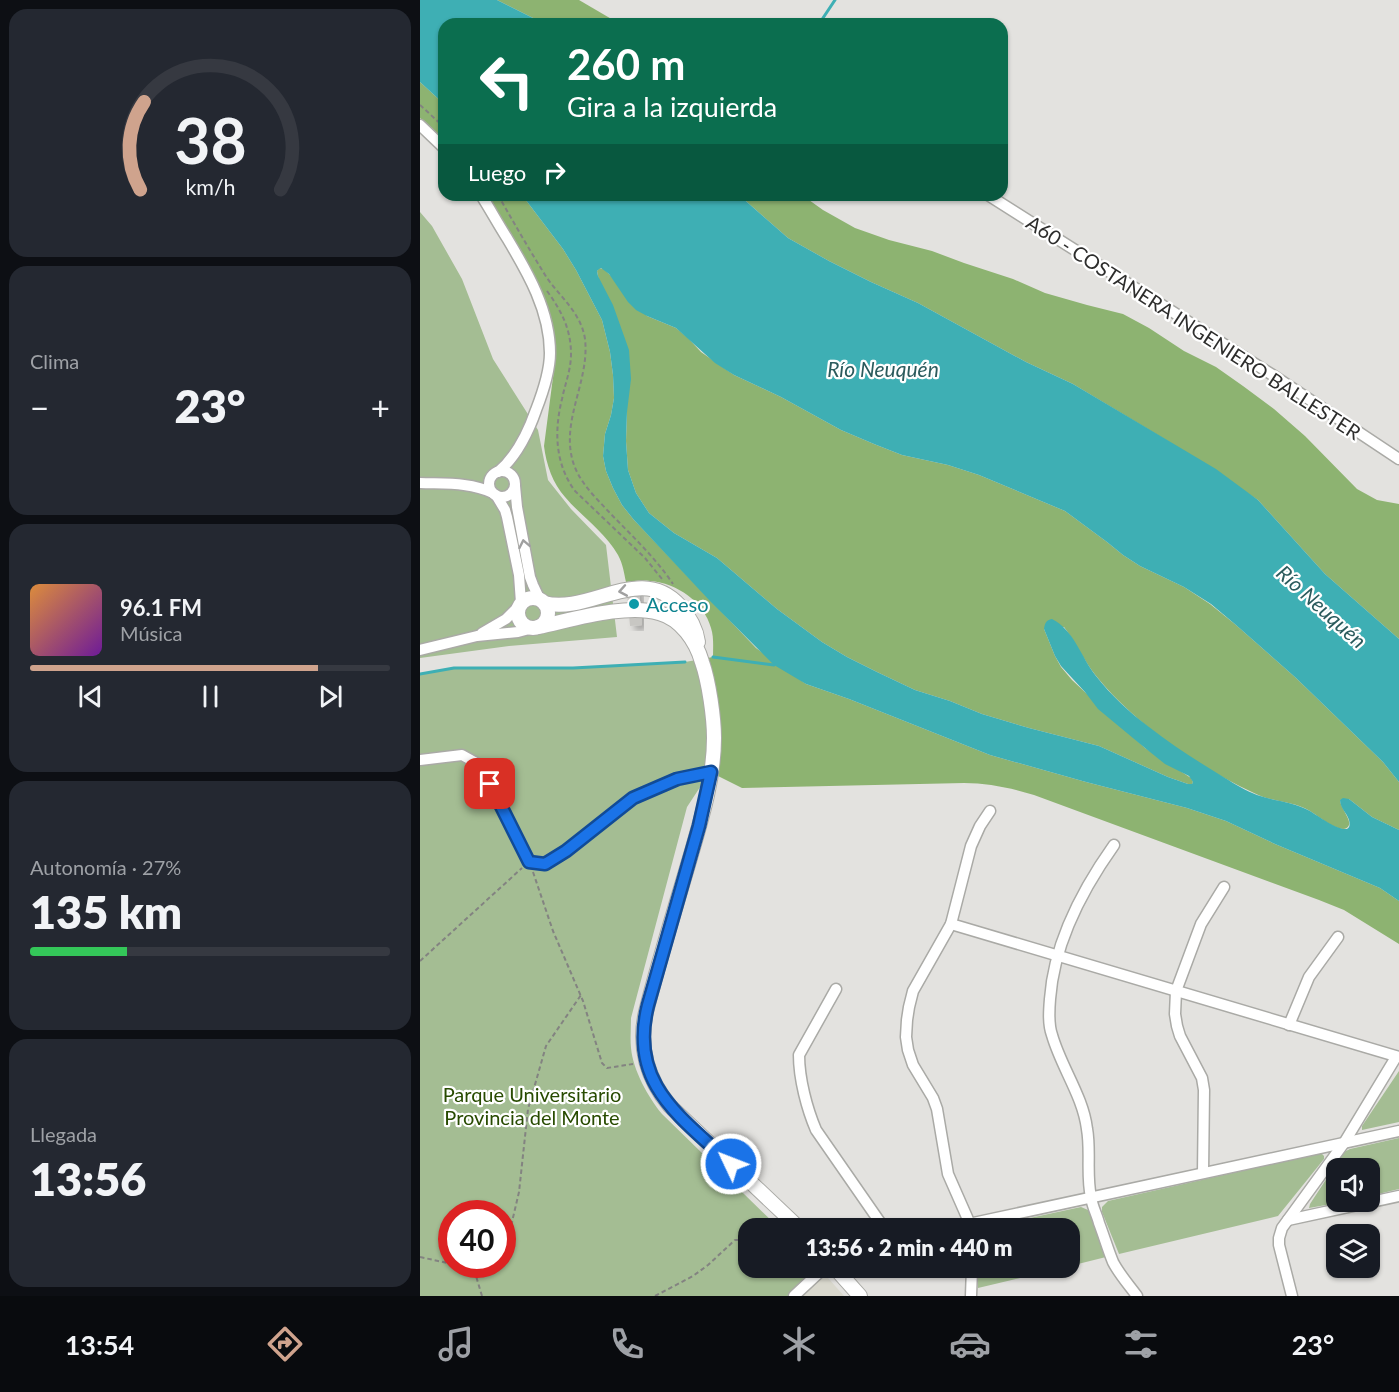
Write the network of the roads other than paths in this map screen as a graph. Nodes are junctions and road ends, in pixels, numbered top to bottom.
1 (420, 125) edge
2 (438, 142) edge
3 (485, 201) edge
4 (997, 201) edge
5 (524, 438) junction
6 (1399, 459) edge
7 (496, 474) junction
8 (515, 482) junction
9 (420, 483) edge
10 (463, 484) junction
11 (494, 494) junction
12 (542, 601) junction
13 (520, 605) junction
14 (536, 628) junction
15 (477, 636) junction
16 (420, 650) edge
17 (702, 659) junction
18 (420, 760) edge
19 (711, 772) junction
20 (990, 811) dead end
21 (1114, 845) dead end
22 (1224, 887) dead end
23 (951, 924) junction
24 (1338, 937) dead end
25 (1057, 956) junction
26 (836, 989) dead end
27 (1176, 991) junction
28 (1289, 1025) junction
29 (1398, 1057) edge
30 (1399, 1131) edge
31 (1344, 1143) junction
32 (1203, 1173) junction
33 (1399, 1196) edge
34 (1090, 1198) junction
35 (788, 1218) edge
36 (877, 1218) edge
37 (966, 1218) edge
38 (1004, 1218) edge
39 (1288, 1220) junction
40 (813, 1278) edge
41 (844, 1278) edge
42 (972, 1278) edge
43 (794, 1296) edge
44 (860, 1296) edge
45 (971, 1296) edge
46 (1137, 1296) edge
47 (1292, 1296) edge

1 - 2 street
3 - 5 street
4 - 6 street, A60 - COSTANERA INGENIERO BALLESTER
5 - 7 street
5 - 8 street
7 - 8 street
7 - 10 street
7 - 11 street
8 - 11 street
12 -> 8 street
9 - 10 street
10 - 11 street
11 - 13 street
12 - 13 street
12 - 14 street
17 -> 12 street
13 - 14 street
13 - 15 street
14 - 15 street
14 - 17 street
15 - 16 street
17 - 19 street
18 - 19 street
19 - 35 street
20 - 23 street
21 - 25 street
22 - 27 street
23 - 25 street
23 - 37 street
24 - 28 street
25 - 27 street
25 - 34 street
26 - 36 street
27 - 28 street
27 - 32 street
28 - 29 street
29 - 31 street
30 - 31 street
31 - 32 street
31 - 39 street
32 - 34 street
33 - 39 street
34 - 38 street
34 - 46 street
39 - 47 street
40 - 43 street
41 - 44 street
42 - 45 street

